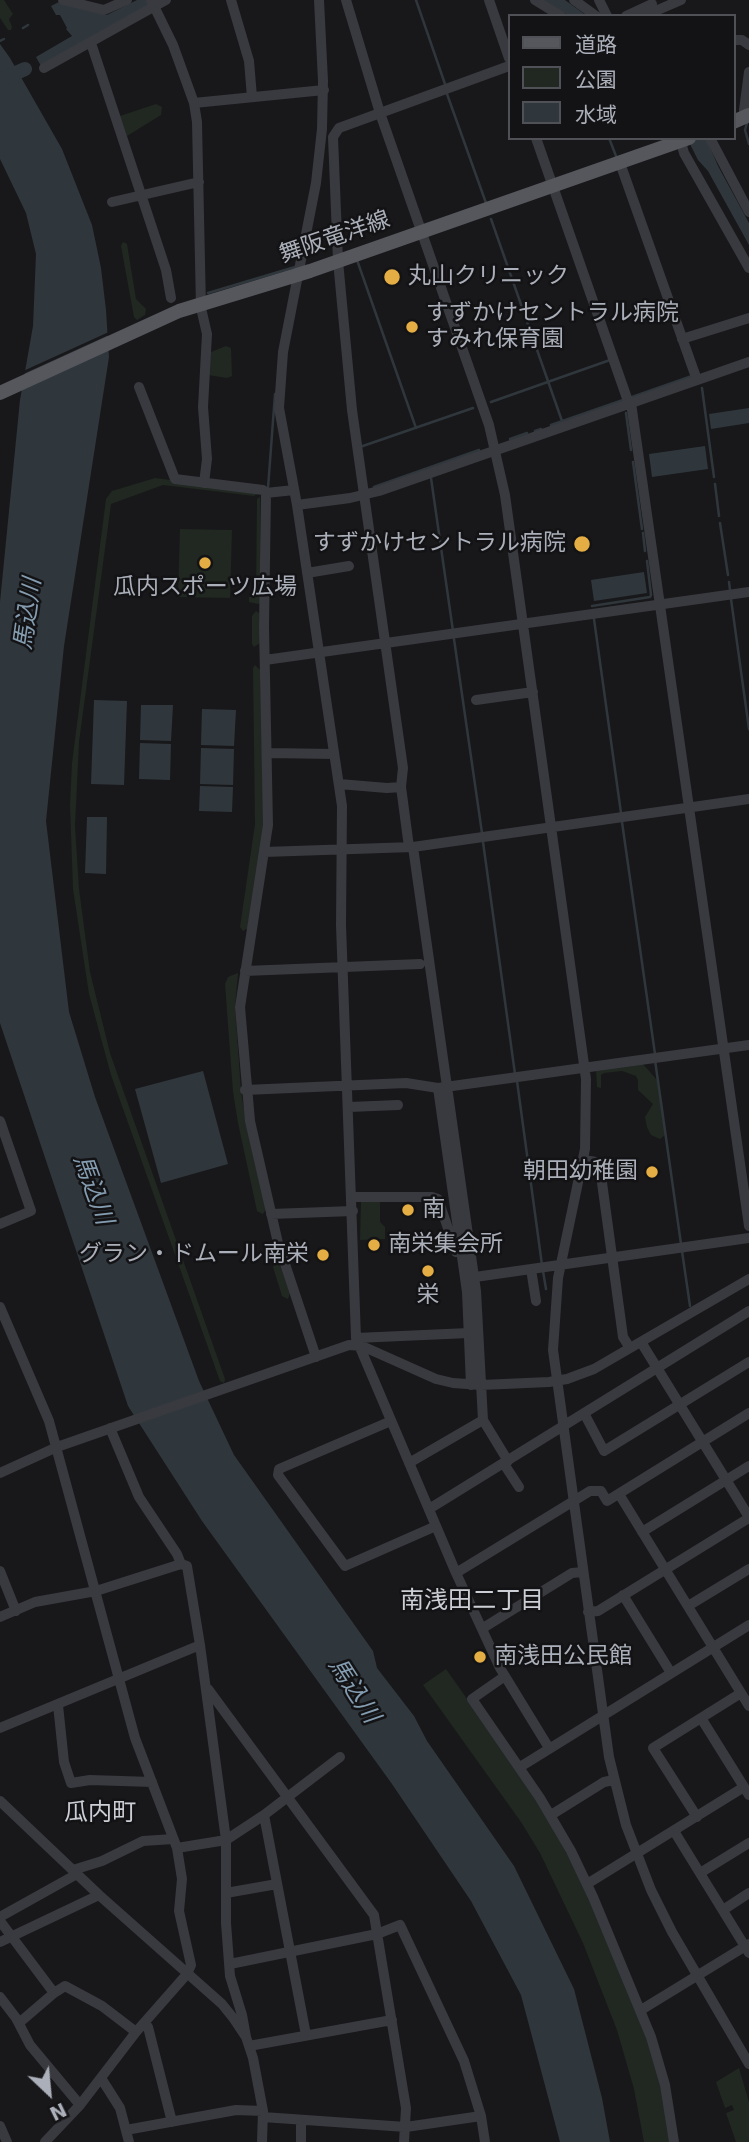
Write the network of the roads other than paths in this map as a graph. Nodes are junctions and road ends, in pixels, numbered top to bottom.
1 (63, 0) edge
2 (127, 0) edge
3 (166, 0) edge
4 (231, 0) edge
5 (319, 0) edge
6 (346, 0) edge
7 (489, 0) edge
8 (536, 0) edge
9 (574, 0) edge
10 (663, 0) edge
11 (681, 0) edge
12 (152, 3) edge
13 (558, 14) edge
14 (593, 14) edge
15 (631, 14) edge
16 (649, 14) edge
17 (91, 43) junction
18 (508, 55) edge
19 (508, 66) edge
20 (44, 68) dead end
21 (749, 72) edge
22 (324, 90) junction
23 (253, 97) junction
24 (194, 103) junction
25 (380, 113) junction
26 (743, 118) edge
27 (537, 140) edge
28 (681, 140) edge
29 (684, 140) edge
30 (711, 140) edge
31 (620, 163) junction
32 (199, 182) junction
33 (553, 186) junction
34 (140, 194) junction
35 (112, 202) dead end
36 (749, 212) edge
37 (421, 232) junction
38 (338, 261) junction
39 (749, 268) edge
40 (299, 275) junction
41 (171, 298) dead end
42 (202, 304) junction
43 (749, 318) edge
44 (682, 339) junction
45 (749, 362) edge
46 (697, 380) junction
47 (139, 387) dead end
48 (0, 393) edge
49 (630, 403) junction
50 (496, 450) junction
51 (204, 483) junction
52 (294, 489) junction
53 (266, 494) junction
54 (364, 495) junction
55 (297, 505) junction
56 (349, 566) dead end
57 (307, 573) junction
58 (749, 592) edge
59 (661, 604) junction
60 (523, 623) junction
61 (385, 644) junction
62 (318, 653) junction
63 (265, 660) junction
64 (533, 692) junction
65 (476, 701) dead end
66 (268, 753) junction
67 (334, 754) junction
68 (339, 784) junction
69 (401, 786) junction
70 (749, 799) edge
71 (690, 807) junction
72 (551, 827) junction
73 (411, 847) junction
74 (342, 850) junction
75 (264, 852) junction
76 (420, 964) dead end
77 (343, 967) junction
78 (245, 971) junction
79 (749, 1045) edge
80 (724, 1048) junction
81 (585, 1066) junction
82 (348, 1086) junction
83 (443, 1087) junction
84 (245, 1090) junction
85 (398, 1105) dead end
86 (349, 1107) junction
87 (0, 1121) edge
88 (584, 1160) junction
89 (353, 1197) junction
90 (353, 1211) junction
91 (271, 1214) junction
92 (0, 1224) edge
93 (749, 1226) edge
94 (749, 1238) edge
95 (612, 1257) junction
96 (463, 1261) junction
97 (561, 1265) junction
98 (531, 1269) junction
99 (470, 1278) junction
100 (749, 1279) edge
101 (536, 1301) dead end
102 (0, 1307) edge
103 (749, 1311) edge
104 (469, 1333) junction
105 (357, 1341) junction
106 (641, 1342) junction
107 (630, 1348) junction
108 (316, 1357) junction
109 (749, 1362) edge
110 (657, 1368) junction
111 (557, 1381) junction
112 (476, 1385) junction
113 (680, 1405) junction
114 (584, 1413) junction
115 (749, 1413) edge
116 (482, 1420) junction
117 (391, 1421) junction
118 (563, 1427) junction
119 (110, 1428) junction
120 (703, 1442) junction
121 (57, 1447) junction
122 (506, 1462) junction
123 (409, 1463) junction
124 (749, 1466) edge
125 (0, 1473) edge
126 (726, 1480) junction
127 (519, 1487) dead end
128 (619, 1494) junction
129 (573, 1502) junction
130 (429, 1509) junction
131 (749, 1517) edge
132 (436, 1526) junction
133 (642, 1532) junction
134 (181, 1564) junction
135 (666, 1569) junction
136 (749, 1569) edge
137 (0, 1571) edge
138 (583, 1572) junction
139 (456, 1573) junction
140 (96, 1591) junction
141 (623, 1595) junction
142 (688, 1606) junction
143 (16, 1611) junction
144 (588, 1612) junction
145 (0, 1617) edge
146 (749, 1625) edge
147 (483, 1628) junction
148 (200, 1645) junction
149 (713, 1647) junction
150 (671, 1673) junction
151 (505, 1676) junction
152 (120, 1679) junction
153 (206, 1687) junction
154 (741, 1693) junction
155 (58, 1705) junction
156 (749, 1706) edge
157 (603, 1716) junction
158 (701, 1718) junction
159 (0, 1728) edge
160 (549, 1748) junction
161 (340, 1757) dead end
162 (520, 1767) junction
163 (614, 1780) junction
164 (152, 1782) junction
165 (747, 1791) edge
166 (288, 1797) junction
167 (0, 1801) edge
168 (264, 1815) junction
169 (551, 1815) junction
170 (696, 1817) junction
171 (674, 1831) junction
172 (226, 1840) junction
173 (175, 1843) junction
174 (749, 1843) edge
175 (636, 1854) junction
176 (75, 1872) junction
177 (700, 1873) junction
178 (277, 1884) junction
179 (587, 1884) junction
180 (226, 1893) junction
181 (749, 1893) edge
182 (99, 1895) junction
183 (723, 1910) junction
184 (0, 1919) edge
185 (377, 1934) junction
186 (12, 1936) junction
187 (0, 1942) edge
188 (748, 1948) edge
189 (290, 1951) junction
190 (230, 1964) junction
191 (187, 1973) junction
192 (697, 1976) junction
193 (54, 1993) junction
194 (0, 1997) edge
195 (641, 2010) junction
196 (392, 2020) junction
197 (19, 2023) junction
198 (139, 2028) junction
199 (306, 2035) junction
200 (247, 2041) junction
201 (749, 2064) edge
202 (101, 2078) junction
203 (79, 2105) junction
204 (263, 2114) junction
205 (481, 2116) junction
206 (301, 2120) junction
207 (172, 2122) junction
208 (0, 2126) edge
209 (406, 2127) junction
210 (125, 2130) junction
211 (7, 2142) edge
212 (45, 2142) edge
213 (129, 2142) edge
214 (262, 2142) edge
215 (301, 2142) edge
216 (404, 2142) edge
217 (485, 2142) edge
218 (674, 2142) edge

1 - 2 street
3 - 12 street
4 - 23 street
5 - 22 street
6 - 25 street
7 - 18 street
8 - 13 street
9 - 14 street
10 - 15 street
11 - 16 street
12 - 17 street
12 - 24 street
17 - 20 street
17 - 34 street
19 - 25 street
21 - 26 street
22 - 23 street
22 - 40 street
23 - 24 street
24 - 32 street
25 - 37 street
25 - 38 street
27 - 33 street
28 - 31 main road, 舞阪竜洋線
29 - 39 street
30 - 36 street
31 - 33 main road, 舞阪竜洋線
31 - 44 street
32 - 34 street
32 - 42 street
33 - 37 main road, 舞阪竜洋線
33 - 49 street
34 - 35 street
34 - 41 street
37 - 38 main road, 舞阪竜洋線
37 - 50 street
38 - 40 main road, 舞阪竜洋線
38 - 54 street
40 - 42 main road, 舞阪竜洋線
40 - 52 street
42 - 48 main road, 舞阪竜洋線
42 - 51 street
43 - 44 street
44 - 46 street
45 - 46 street
46 - 49 street
47 - 51 street
49 - 50 street
49 - 59 street
50 - 54 street
50 - 60 street
51 - 53 street
52 - 53 street
52 - 55 street
53 - 63 street
54 - 55 street
54 - 61 street
55 - 57 street
56 - 57 street
57 - 62 street
58 - 59 street
59 - 60 street
59 - 71 street
60 - 61 street
60 - 64 street
61 - 62 street
61 - 69 street
62 - 63 street
62 - 67 street
63 - 66 street
64 - 65 street
64 - 72 street
66 - 67 street
66 - 75 street
67 - 68 street
68 - 69 street
68 - 74 street
69 - 73 street
70 - 71 street
71 - 72 street
71 - 80 street
72 - 73 street
72 - 81 street
73 - 74 street
73 - 83 street
74 - 75 street
74 - 77 street
75 - 78 street
76 - 77 street
77 - 78 street
77 - 82 street
78 - 84 street
79 - 80 street
80 - 81 street
80 - 93 street
81 - 83 street
81 - 88 street
82 - 83 street
82 - 84 street
82 - 86 street
83 - 96 street
83 - 99 street
84 - 91 street
85 - 86 street
86 - 89 street
87 - 92 street
88 - 95 street
88 - 97 street
89 - 90 street
89 - 96 street
90 - 91 street
90 - 105 street
91 - 108 street
94 - 95 street
95 - 97 street
95 - 107 street
96 - 99 street
97 - 98 street
97 - 111 street
98 - 99 street
98 - 101 street
99 - 104 street
99 - 112 street
100 - 106 street
102 - 121 street
103 - 110 street
104 - 105 street
104 - 112 street
105 - 108 street
105 - 112 street
105 - 117 street
106 - 107 street
106 - 110 street
107 - 111 street
108 - 119 street
109 - 113 street
110 - 113 street
110 - 114 street
111 - 112 street
111 - 118 street
112 - 116 street
113 - 114 street
113 - 120 street
114 - 118 street
115 - 120 street
116 - 122 street
116 - 123 street
117 - 123 street
117 - 132 street
118 - 122 street
118 - 129 street
119 - 121 street
119 - 134 street
120 - 126 street
120 - 128 street
121 - 125 street
121 - 140 street
122 - 127 street
122 - 130 street
123 - 130 street
124 - 126 street
126 - 131 street
126 - 133 street
128 - 129 street
128 - 133 street
129 - 138 street
129 - 139 street
130 - 132 street
131 - 135 street
132 - 139 street
133 - 135 street
134 - 140 street
134 - 148 street
135 - 141 street
135 - 142 street
136 - 142 street
137 - 143 street
138 - 144 street
138 - 147 street
139 - 147 street
140 - 143 street
140 - 152 street
141 - 144 street
141 - 150 street
142 - 149 street
143 - 145 street
144 - 157 street
146 - 149 street
147 - 151 street
148 - 152 street
148 - 153 street
149 - 150 street
149 - 154 street
150 - 157 street
151 - 160 street
151 - 162 street
152 - 155 street
152 - 164 street
153 - 166 street
153 - 172 street
154 - 156 street
154 - 158 street
155 - 159 street
155 - 164 street
157 - 160 street
157 - 163 street
158 - 165 street
158 - 170 street
160 - 162 street
161 - 166 street
162 - 169 street
163 - 169 street
163 - 175 street
164 - 173 street
165 - 170 street
166 - 168 street
166 - 185 street
167 - 176 street
168 - 172 street
168 - 178 street
169 - 179 street
170 - 171 street
171 - 175 street
171 - 177 street
172 - 173 street
172 - 180 street
173 - 176 street
173 - 191 street
174 - 177 street
175 - 179 street
175 - 192 street
176 - 182 street
176 - 184 street
177 - 183 street
178 - 180 street
178 - 189 street
179 - 195 street
180 - 190 street
181 - 183 street
182 - 186 street
182 - 191 street
183 - 188 street
184 - 186 street
185 - 189 street
185 - 196 street
185 - 205 street
186 - 187 street
186 - 193 street
188 - 192 street
189 - 190 street
189 - 199 street
190 - 200 street
191 - 198 street
191 - 200 street
192 - 195 street
192 - 201 street
193 - 197 street
193 - 198 street
194 - 197 street
195 - 218 street
196 - 199 street
196 - 209 street
197 - 203 street
198 - 202 street
198 - 207 street
199 - 200 street
200 - 204 street
202 - 203 street
202 - 210 street
203 - 212 street
204 - 206 street
204 - 207 street
204 - 214 street
205 - 209 street
205 - 217 street
206 - 209 street
206 - 215 street
207 - 210 street
208 - 211 street
209 - 216 street
210 - 213 street

